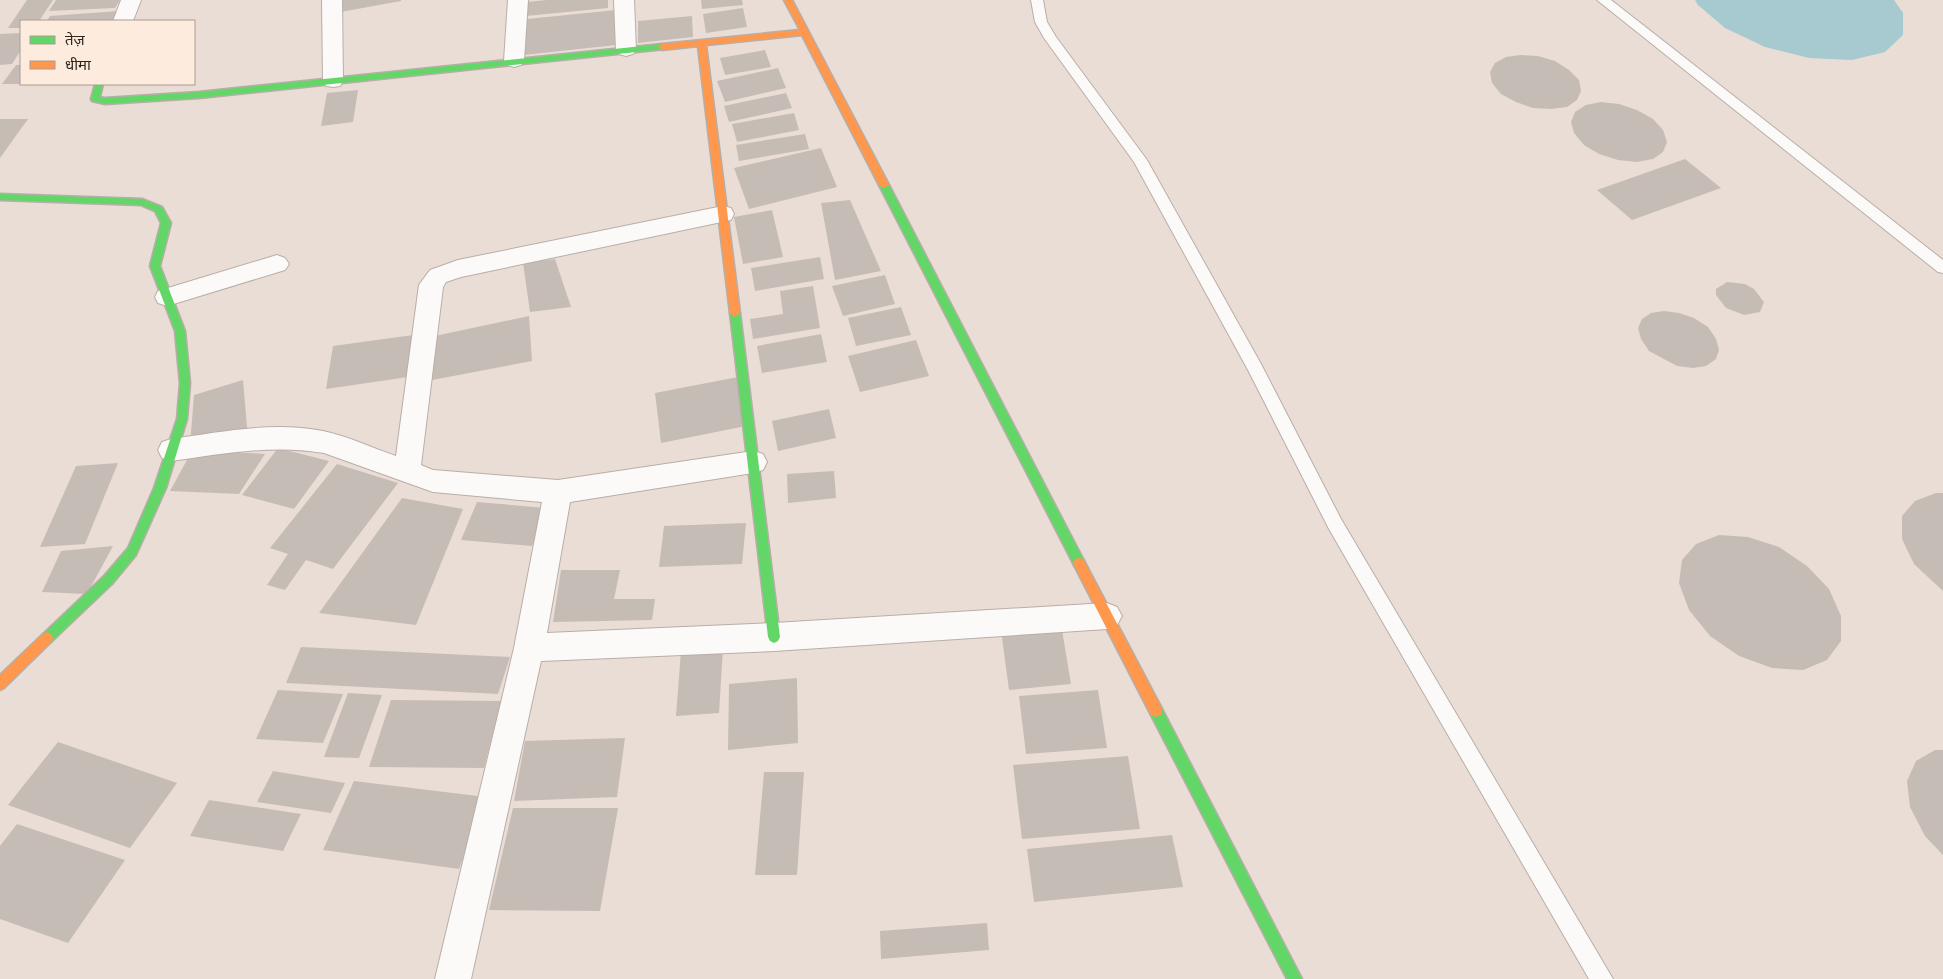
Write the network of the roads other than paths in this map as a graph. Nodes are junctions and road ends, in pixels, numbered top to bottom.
1 (132, 0) edge
2 (332, 0) edge
3 (518, 0) edge
4 (624, 0) edge
5 (788, 0) edge
6 (1037, 0) edge
7 (1603, 0) edge
8 (123, 20) edge
9 (804, 32) junction
10 (702, 42) junction
11 (626, 50) junction
12 (514, 61) junction
13 (332, 81) junction
14 (99, 85) edge
15 (0, 197) edge
16 (723, 214) junction
17 (277, 264) dead end
18 (1943, 268) edge
19 (168, 297) junction
20 (171, 450) junction
21 (753, 462) junction
22 (407, 472) junction
23 (558, 492) junction
24 (1107, 616) junction
25 (774, 637) junction
26 (529, 648) junction
27 (0, 684) edge
28 (453, 979) edge
29 (1295, 979) edge
30 (1602, 979) edge

1 - 8 street
2 - 13 street
3 - 12 street
4 - 11 street
5 - 9 street
6 - 30 lane
7 - 18 lane
9 - 10 street
9 - 24 street
10 - 11 street
10 - 16 street
11 - 12 street
12 - 13 street
13 - 14 street
15 - 19 street
16 - 21 street
16 - 22 street
17 - 19 street
19 - 20 street
20 - 22 street
20 - 27 street
21 - 23 street
21 - 25 street
22 - 23 street
23 - 26 street
24 - 25 street
24 - 29 street
25 - 26 street
26 - 28 street

